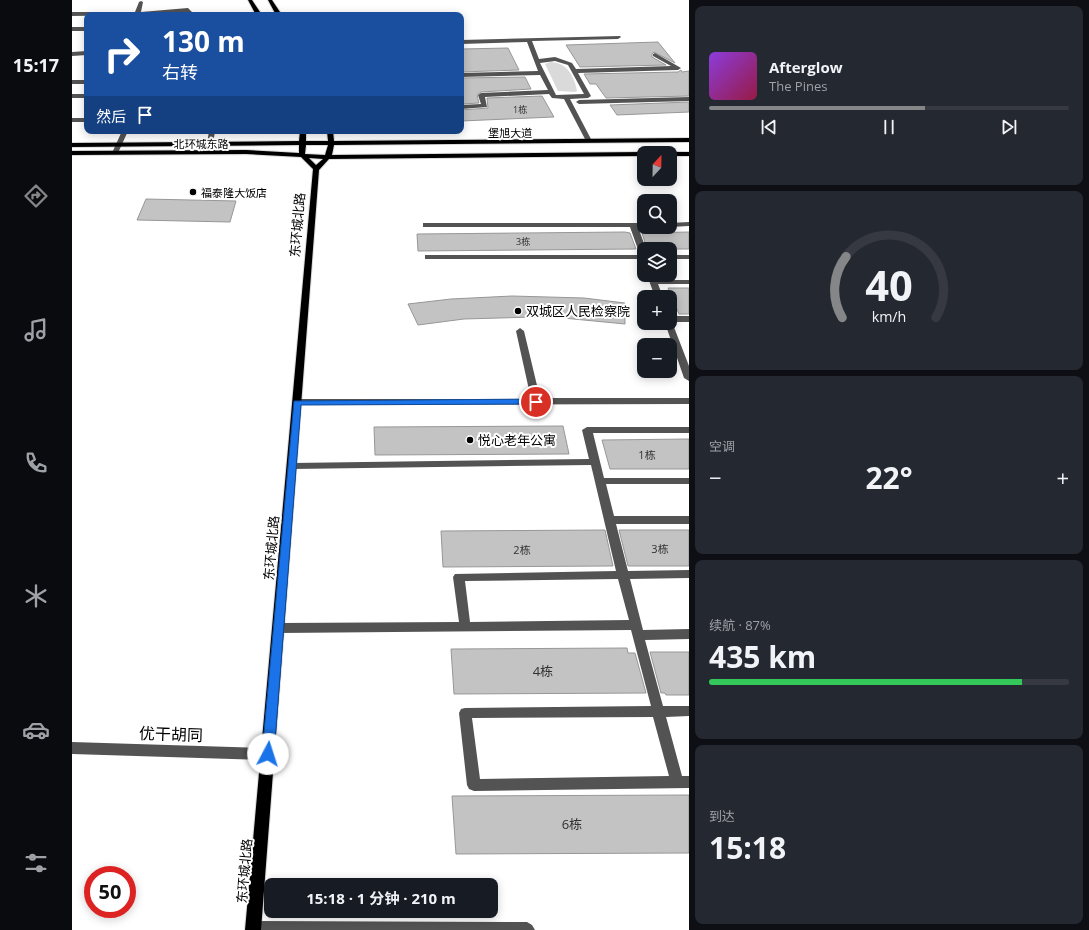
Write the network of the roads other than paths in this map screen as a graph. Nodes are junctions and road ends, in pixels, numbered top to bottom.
1 (250, 0) edge
2 (270, 0) edge
3 (141, 2) dead end
4 (138, 12) edge
5 (162, 12) edge
6 (190, 12) edge
7 (258, 12) edge
8 (278, 12) edge
9 (72, 14) edge
10 (84, 14) edge
11 (72, 29) edge
12 (84, 29) edge
13 (618, 37) dead end
14 (529, 40) junction
15 (464, 42) edge
16 (84, 53) edge
17 (72, 54) edge
18 (655, 55) dead end
19 (538, 63) junction
20 (574, 71) junction
21 (542, 73) junction
22 (464, 75) edge
23 (72, 82) edge
24 (84, 82) edge
25 (551, 92) junction
26 (72, 96) edge
27 (84, 96) edge
28 (689, 99) edge
29 (568, 100) junction
30 (464, 107) edge
31 (72, 120) edge
32 (84, 120) edge
33 (124, 134) edge
34 (212, 134) edge
35 (303, 134) edge
36 (330, 134) edge
37 (689, 140) edge
38 (589, 141) junction
39 (302, 143) junction
40 (331, 143) junction
41 (210, 144) junction
42 (72, 145) edge
43 (118, 145) junction
44 (72, 153) edge
45 (115, 153) junction
46 (637, 154) edge
47 (677, 154) edge
48 (689, 154) edge
49 (302, 155) junction
50 (329, 156) junction
51 (316, 169) junction
52 (689, 224) edge
53 (426, 225) dead end
54 (633, 225) junction
55 (637, 225) edge
56 (677, 225) edge
57 (639, 242) edge
58 (637, 256) edge
59 (428, 257) dead end
60 (677, 257) edge
61 (689, 257) edge
62 (677, 281) edge
63 (689, 282) edge
64 (677, 319) edge
65 (689, 319) edge
66 (672, 330) edge
67 (520, 331) dead end
68 (679, 350) junction
69 (689, 350) edge
70 (689, 378) edge
71 (689, 401) edge
72 (297, 402) junction
73 (536, 402) junction
74 (689, 430) edge
75 (594, 462) junction
76 (292, 466) junction
77 (599, 481) junction
78 (689, 481) edge
79 (609, 520) junction
80 (689, 520) edge
81 (689, 574) edge
82 (623, 575) junction
83 (465, 626) junction
84 (279, 628) junction
85 (636, 630) junction
86 (689, 634) edge
87 (658, 711) junction
88 (689, 711) edge
89 (72, 748) edge
90 (268, 754) junction
91 (683, 782) edge
92 (253, 930) edge
93 (527, 930) edge

1 - 7 main road
2 - 8 main road
3 - 4 street
5 - 6 street
9 - 10 street
11 - 12 street
13 - 14 street
14 - 15 street
14 - 19 street
16 - 17 street
18 - 20 street
19 - 20 street
19 - 21 street
20 - 29 street
21 - 22 street
21 - 25 street
23 - 24 street
25 - 29 street
25 - 30 street
26 - 27 street
28 - 29 street
29 - 38 street
31 - 32 street
33 - 43 street
34 - 41 street
35 - 39 main road
36 - 40 main road
37 - 38 main road, 堡旭大道
38 - 40 main road, 堡旭大道
39 - 40 main road, 北环城东路
39 - 41 main road, 北环城东路
39 - 49 main road
40 - 50 main road
41 - 43 main road, 北环城东路
42 - 43 main road, 北环城东路
43 - 45 street
44 - 45 main road, 北环城东路
45 - 49 main road, 北环城东路
46 - 50 main road, 堡旭大道
47 - 48 main road
49 - 50 main road, 北环城东路
49 - 51 main road
50 - 51 main road
51 - 72 main road, 东环城北路
52 - 56 street
53 - 54 street
54 - 55 street
54 - 57 street
58 - 59 street
60 - 61 street
62 - 63 street
64 - 65 street
66 - 68 street
67 - 73 street
68 - 69 street
68 - 70 street
71 - 73 street
72 - 73 street
72 - 76 main road, 东环城北路
74 - 75 street
75 - 76 street
75 - 77 street
76 - 84 main road, 东环城北路
77 - 78 street
77 - 79 street
79 - 80 street
79 - 82 street
81 - 82 street
82 - 83 street
82 - 85 street
83 - 84 street
83 - 85 street
84 - 90 main road, 东环城北路
85 - 86 street
85 - 87 street
87 - 88 street
87 - 91 street
87 - 91 street
89 - 90 street, 优干胡同
90 - 92 main road, 东环城北路
92 - 93 street

